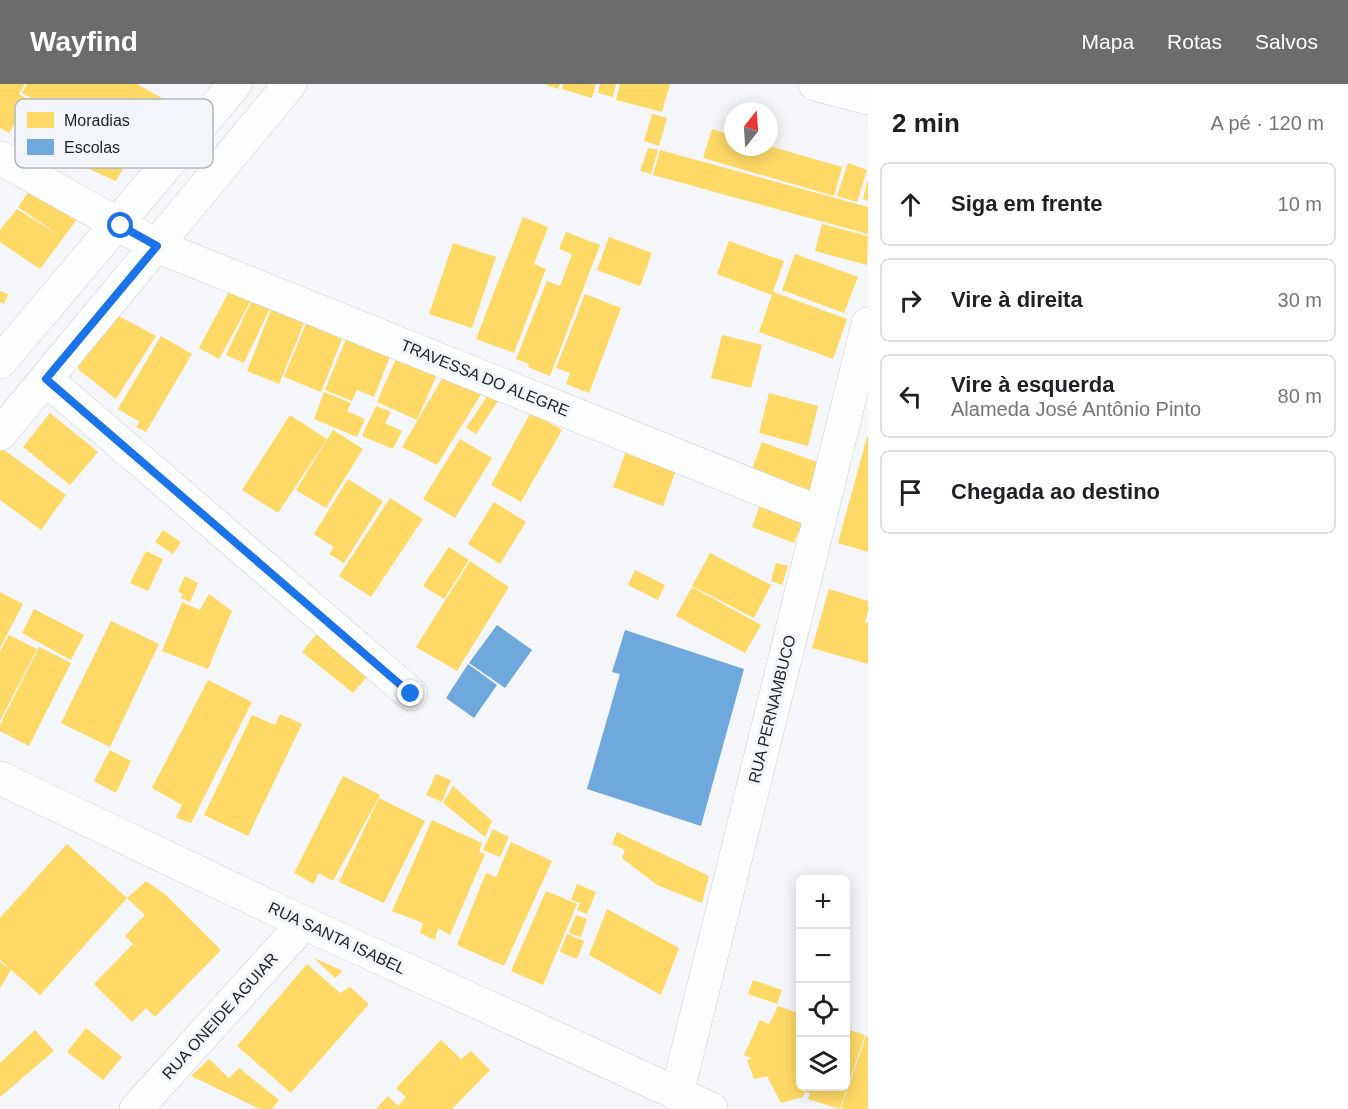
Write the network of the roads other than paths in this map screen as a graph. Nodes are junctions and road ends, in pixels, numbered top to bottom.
1 (235, 84) edge
2 (291, 84) edge
3 (816, 84) edge
4 (868, 98) edge
5 (213, 111) edge
6 (0, 158) edge
7 (15, 167) edge
8 (17, 168) edge
9 (166, 168) edge
10 (118, 226) junction
11 (154, 245) junction
12 (868, 324) edge
13 (0, 362) edge
14 (46, 379) junction
15 (0, 434) edge
16 (820, 513) junction
17 (411, 694) dead end
18 (0, 778) edge
19 (304, 923) junction
20 (669, 1101) edge
21 (136, 1109) edge
22 (711, 1109) edge

1 - 5 street
2 - 11 street
3 - 4 street
6 - 7 street
8 - 10 street
9 - 10 street
10 - 11 street, TRAVESSA DO ALEGRE
10 - 13 street
11 - 14 street
11 - 16 street, TRAVESSA DO ALEGRE
12 - 16 street, RUA PERNAMBUCO
14 - 15 street
14 - 17 street
16 - 20 street, RUA PERNAMBUCO
18 - 19 street, RUA SANTA ISABEL
19 - 20 street, RUA SANTA ISABEL
19 - 21 street, RUA ONEIDE AGUIAR
20 - 22 street, RUA SANTA ISABEL

